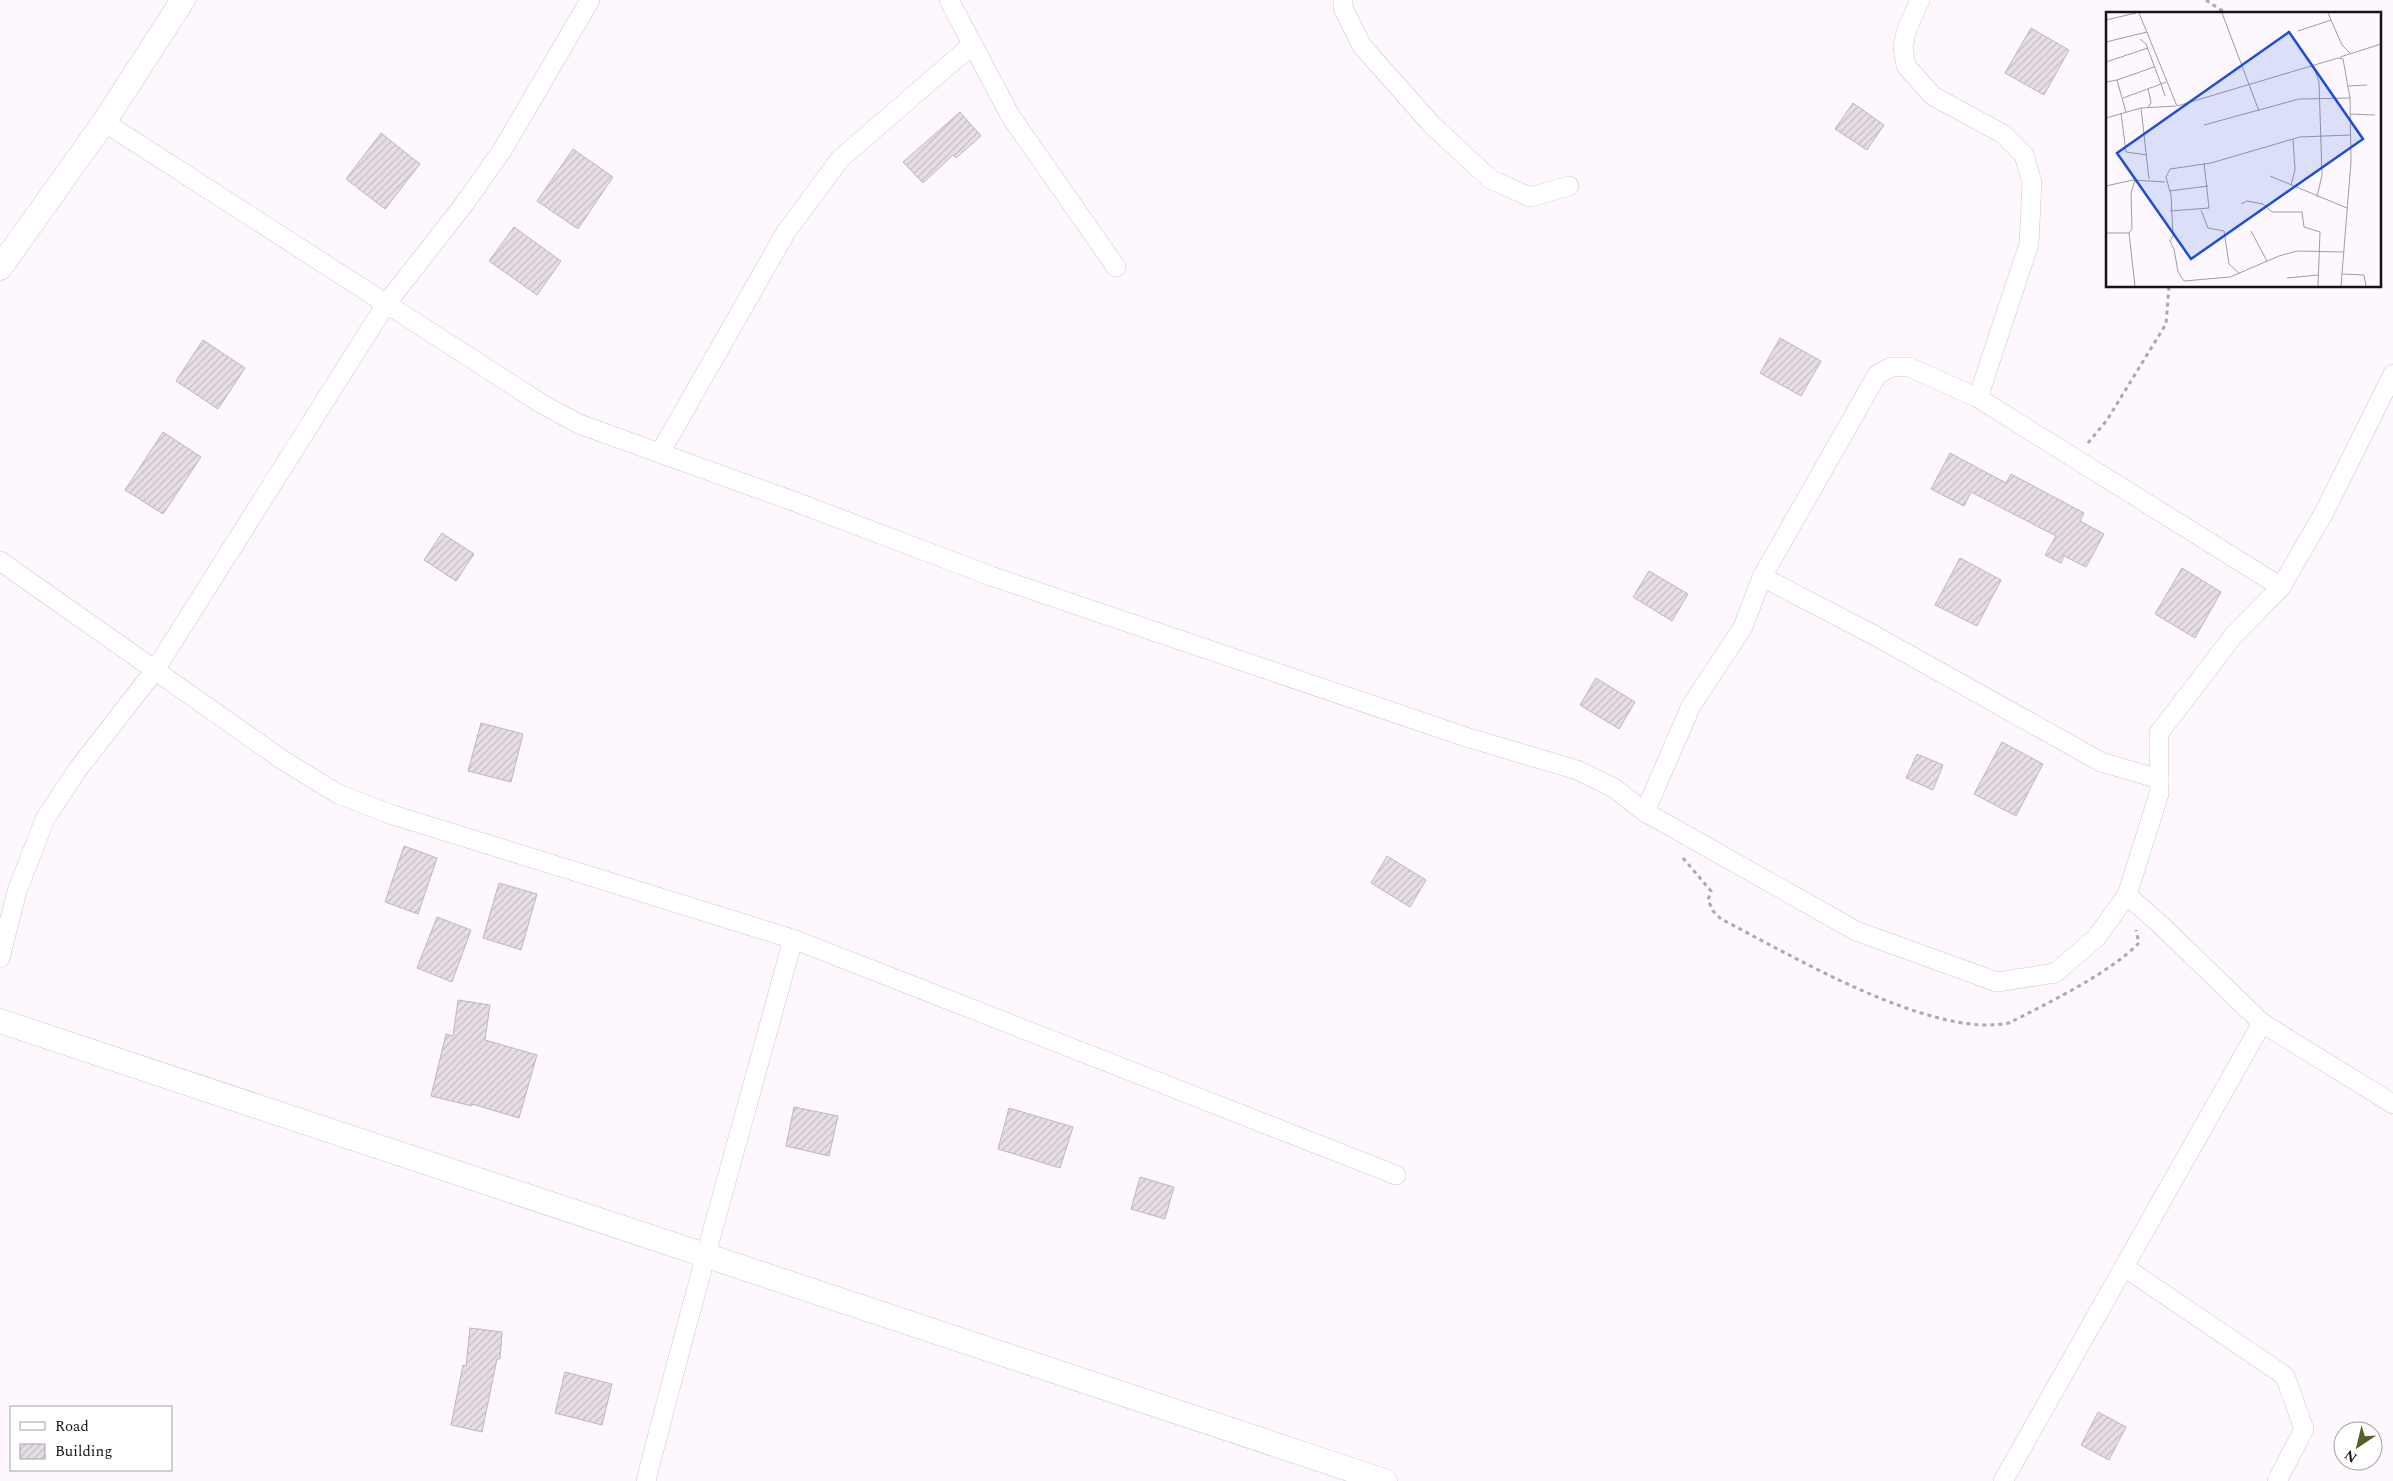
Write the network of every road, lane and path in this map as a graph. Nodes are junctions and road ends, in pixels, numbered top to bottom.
1 (183, 0) edge
2 (590, 0) edge
3 (949, 0) edge
4 (1343, 0) edge
5 (1920, 0) edge
6 (2206, 0) edge
7 (2224, 12) edge
8 (973, 44) junction
9 (104, 122) junction
10 (1569, 186) dead end
11 (1116, 267) dead end
12 (0, 268) edge
13 (2168, 288) edge
14 (386, 304) junction
15 (2393, 374) edge
16 (1978, 398) junction
17 (660, 453) junction
18 (2078, 459) junction
19 (0, 561) edge
20 (1762, 577) junction
21 (2281, 588) junction
22 (155, 670) junction
23 (2159, 779) junction
24 (1645, 812) junction
25 (2127, 895) junction
26 (793, 939) junction
27 (0, 958) edge
28 (0, 1021) edge
29 (2262, 1023) junction
30 (2393, 1104) edge
31 (1396, 1174) dead end
32 (707, 1256) junction
33 (2124, 1267) junction
34 (646, 1481) edge
35 (1385, 1481) edge
36 (2003, 1481) edge
37 (2277, 1481) edge

1 - 9 street
2 - 14 street
3 - 8 street
4 - 10 street
5 - 16 street
6 - 7 path
8 - 11 street
8 - 17 street
9 - 12 street
9 - 14 street
13 - 18 path
14 - 17 street
14 - 22 street
15 - 21 street
16 - 18 street
16 - 20 street
17 - 24 street
18 - 21 street
19 - 22 street
20 - 23 street
20 - 24 street
21 - 23 street
22 - 26 street
22 - 27 street
23 - 25 street
24 - 25 street
25 - 29 street
26 - 31 street
26 - 32 street
28 - 32 street
29 - 30 street
29 - 33 street
32 - 34 street
32 - 35 street
33 - 36 street
33 - 37 street

